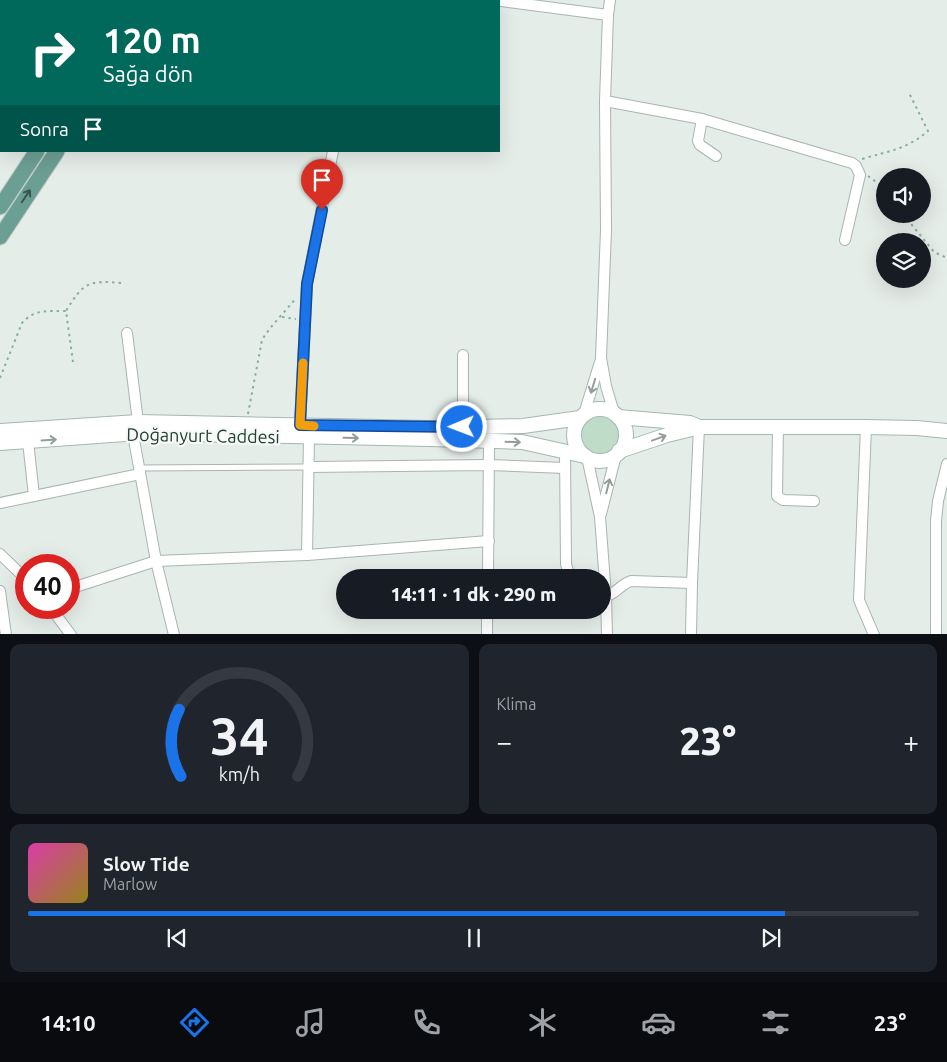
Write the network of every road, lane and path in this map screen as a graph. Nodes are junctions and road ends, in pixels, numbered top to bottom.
1 (610, 0) edge
2 (500, 1) edge
3 (608, 15) junction
4 (909, 93) dead end
5 (605, 101) junction
6 (702, 120) junction
7 (37, 152) edge
8 (56, 152) edge
9 (334, 152) edge
10 (716, 156) dead end
11 (856, 166) junction
12 (876, 182) edge
13 (0, 207) edge
14 (910, 223) edge
15 (0, 237) edge
16 (845, 240) dead end
17 (947, 258) edge
18 (121, 283) dead end
19 (307, 284) junction
20 (66, 311) junction
21 (282, 316) junction
22 (305, 324) junction
23 (127, 333) dead end
24 (463, 355) dead end
25 (601, 358) junction
26 (73, 362) dead end
27 (0, 378) edge
28 (616, 415) junction
29 (582, 416) junction
30 (246, 424) junction
31 (300, 425) junction
32 (699, 426) junction
33 (778, 426) junction
34 (866, 426) junction
35 (462, 427) junction
36 (135, 428) junction
37 (0, 431) edge
38 (947, 431) edge
39 (308, 437) junction
40 (28, 441) junction
41 (489, 441) junction
42 (0, 443) edge
43 (565, 451) junction
44 (618, 453) junction
45 (586, 457) junction
46 (947, 464) edge
47 (488, 465) junction
48 (308, 467) junction
49 (565, 468) junction
50 (140, 472) junction
51 (34, 496) junction
52 (814, 501) dead end
53 (943, 502) edge
54 (0, 503) edge
55 (600, 517) junction
56 (488, 541) junction
57 (0, 554) edge
58 (307, 555) junction
59 (156, 561) junction
60 (15, 568) edge
61 (488, 569) edge
62 (567, 569) edge
63 (603, 569) edge
64 (692, 583) junction
65 (80, 585) edge
66 (0, 591) edge
67 (611, 594) edge
68 (947, 601) edge
69 (936, 602) junction
70 (59, 619) edge
71 (487, 619) edge
72 (606, 619) edge
73 (6, 634) edge
74 (71, 634) edge
75 (174, 634) edge
76 (488, 634) edge
77 (607, 634) edge
78 (692, 634) edge
79 (874, 634) edge
80 (936, 634) edge

1 - 3 street
2 - 3 street
3 - 5 street
4 - 11 path
5 - 6 street
5 - 25 street
6 - 10 street
6 - 11 street
7 - 13 main road
15 -> 8 main road
9 - 19 street
11 - 12 path
11 - 16 street
14 - 17 path
18 - 20 path
19 - 21 path
19 - 22 street
20 - 26 path
20 - 27 path
21 - 22 path
21 - 30 path
22 - 31 street
23 - 36 street
24 - 35 street
25 - 28 street
25 -> 29 street
28 - 29 street
28 - 32 street
28 - 44 street
29 - 35 street, Doğanyurt Caddesi
29 - 45 street
30 - 31 street, Doğanyurt Caddesi
30 - 36 street, Doğanyurt Caddesi
31 - 35 street, Doğanyurt Caddesi
32 - 33 street
44 -> 32 street
32 - 64 street
33 - 34 street
33 - 52 street
34 - 38 street
34 - 79 street
36 - 37 street, Doğanyurt Caddesi
36 - 39 street, Doğanyurt Caddesi
40 -> 36 street, Doğanyurt Caddesi
36 - 50 street
39 -> 41 street, Doğanyurt Caddesi
39 - 48 street
40 - 42 street, Doğanyurt Caddesi
40 - 51 street
41 -> 43 street, Doğanyurt Caddesi
41 - 47 street
43 - 45 street, Doğanyurt Caddesi
43 - 49 street
44 - 45 street
55 -> 44 street
45 - 55 street
46 - 53 street
47 - 48 street
47 - 49 street
47 - 56 street
48 - 50 lane
48 - 58 street
49 - 62 street
50 - 51 street
50 - 59 street
51 - 54 street
53 - 69 street
55 - 63 street
56 - 58 street
56 - 61 street
57 - 60 street
58 - 59 street
59 - 65 street
59 - 75 street
64 - 67 street
64 - 78 street
66 - 73 street
68 - 69 street
69 - 80 street
70 - 74 street
71 - 76 street
72 - 77 street

